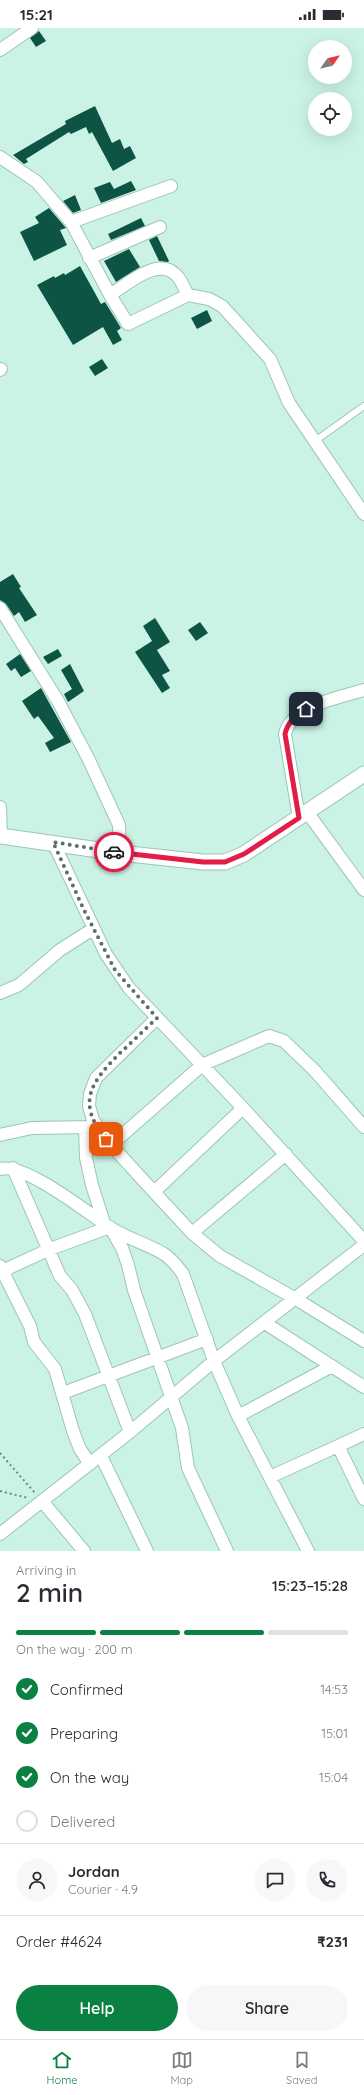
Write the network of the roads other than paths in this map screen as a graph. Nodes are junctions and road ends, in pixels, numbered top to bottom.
1 (32, 28) edge
2 (0, 50) edge
3 (0, 157) edge
4 (171, 186) dead end
5 (71, 222) junction
6 (160, 227) dead end
7 (89, 258) junction
8 (110, 295) junction
9 (188, 295) junction
10 (364, 406) edge
11 (315, 441) junction
12 (364, 514) edge
13 (0, 608) edge
14 (364, 690) edge
15 (364, 774) edge
16 (0, 808) edge
17 (303, 815) junction
18 (0, 836) edge
19 (53, 842) junction
20 (120, 853) junction
21 (364, 890) edge
22 (93, 929) junction
23 (0, 993) edge
24 (157, 1018) junction
25 (202, 1065) junction
26 (244, 1108) junction
27 (84, 1127) junction
28 (97, 1127) junction
29 (364, 1127) edge
30 (0, 1135) edge
31 (111, 1145) junction
32 (286, 1154) junction
33 (13, 1168) junction
34 (0, 1169) edge
35 (154, 1192) junction
36 (107, 1225) junction
37 (192, 1233) junction
38 (364, 1241) edge
39 (364, 1245) edge
40 (50, 1249) junction
41 (1, 1269) edge
42 (296, 1299) junction
43 (265, 1323) junction
44 (207, 1339) junction
45 (364, 1341) edge
46 (158, 1356) junction
47 (214, 1361) junction
48 (332, 1366) junction
49 (108, 1376) junction
50 (364, 1387) edge
51 (63, 1393) junction
52 (172, 1397) junction
53 (238, 1416) junction
54 (130, 1432) junction
55 (364, 1434) edge
56 (338, 1446) junction
57 (101, 1456) junction
58 (90, 1464) junction
59 (270, 1478) junction
60 (364, 1499) edge
61 (42, 1501) junction
62 (0, 1534) edge
63 (84, 1551) edge
64 (147, 1551) edge
65 (227, 1551) edge
66 (308, 1551) edge

1 - 2 street
3 - 5 street
4 - 5 street
5 - 7 street
6 - 7 street
7 - 8 street
8 - 9 street
8 - 9 street
9 - 11 street
10 - 11 lane
11 - 12 street
13 - 20 street
14 - 17 street
15 - 17 street
16 - 18 street
17 - 20 street
17 - 21 street
18 - 19 street
19 - 20 street
19 - 22 street
22 - 23 street
22 - 24 street
24 - 25 street
24 - 28 street
25 - 26 street
25 - 29 street
25 - 31 street
26 - 32 street
26 - 35 street
27 - 28 street
27 - 30 street
27 - 36 street
28 - 31 street
31 - 35 street
32 - 37 street
32 - 38 street
33 - 34 street
33 - 36 street
33 - 40 street
35 - 37 street
36 - 40 street
36 - 44 street
36 - 46 street
37 - 42 street
39 - 42 street
40 - 41 street
40 - 49 street
41 - 51 street
42 - 43 street
42 - 45 street
43 - 47 street
43 - 48 street
44 - 46 street
44 - 47 street
46 - 49 street
46 - 52 street
47 - 52 street
47 - 53 street
48 - 50 street
48 - 53 street
49 - 51 street
49 - 54 street
51 - 58 street
52 - 54 street
52 - 65 street
53 - 59 street
54 - 57 street
55 - 56 street
56 - 59 street
56 - 60 street
57 - 58 street
57 - 64 street
58 - 61 street
59 - 66 street
61 - 62 street
61 - 63 street

